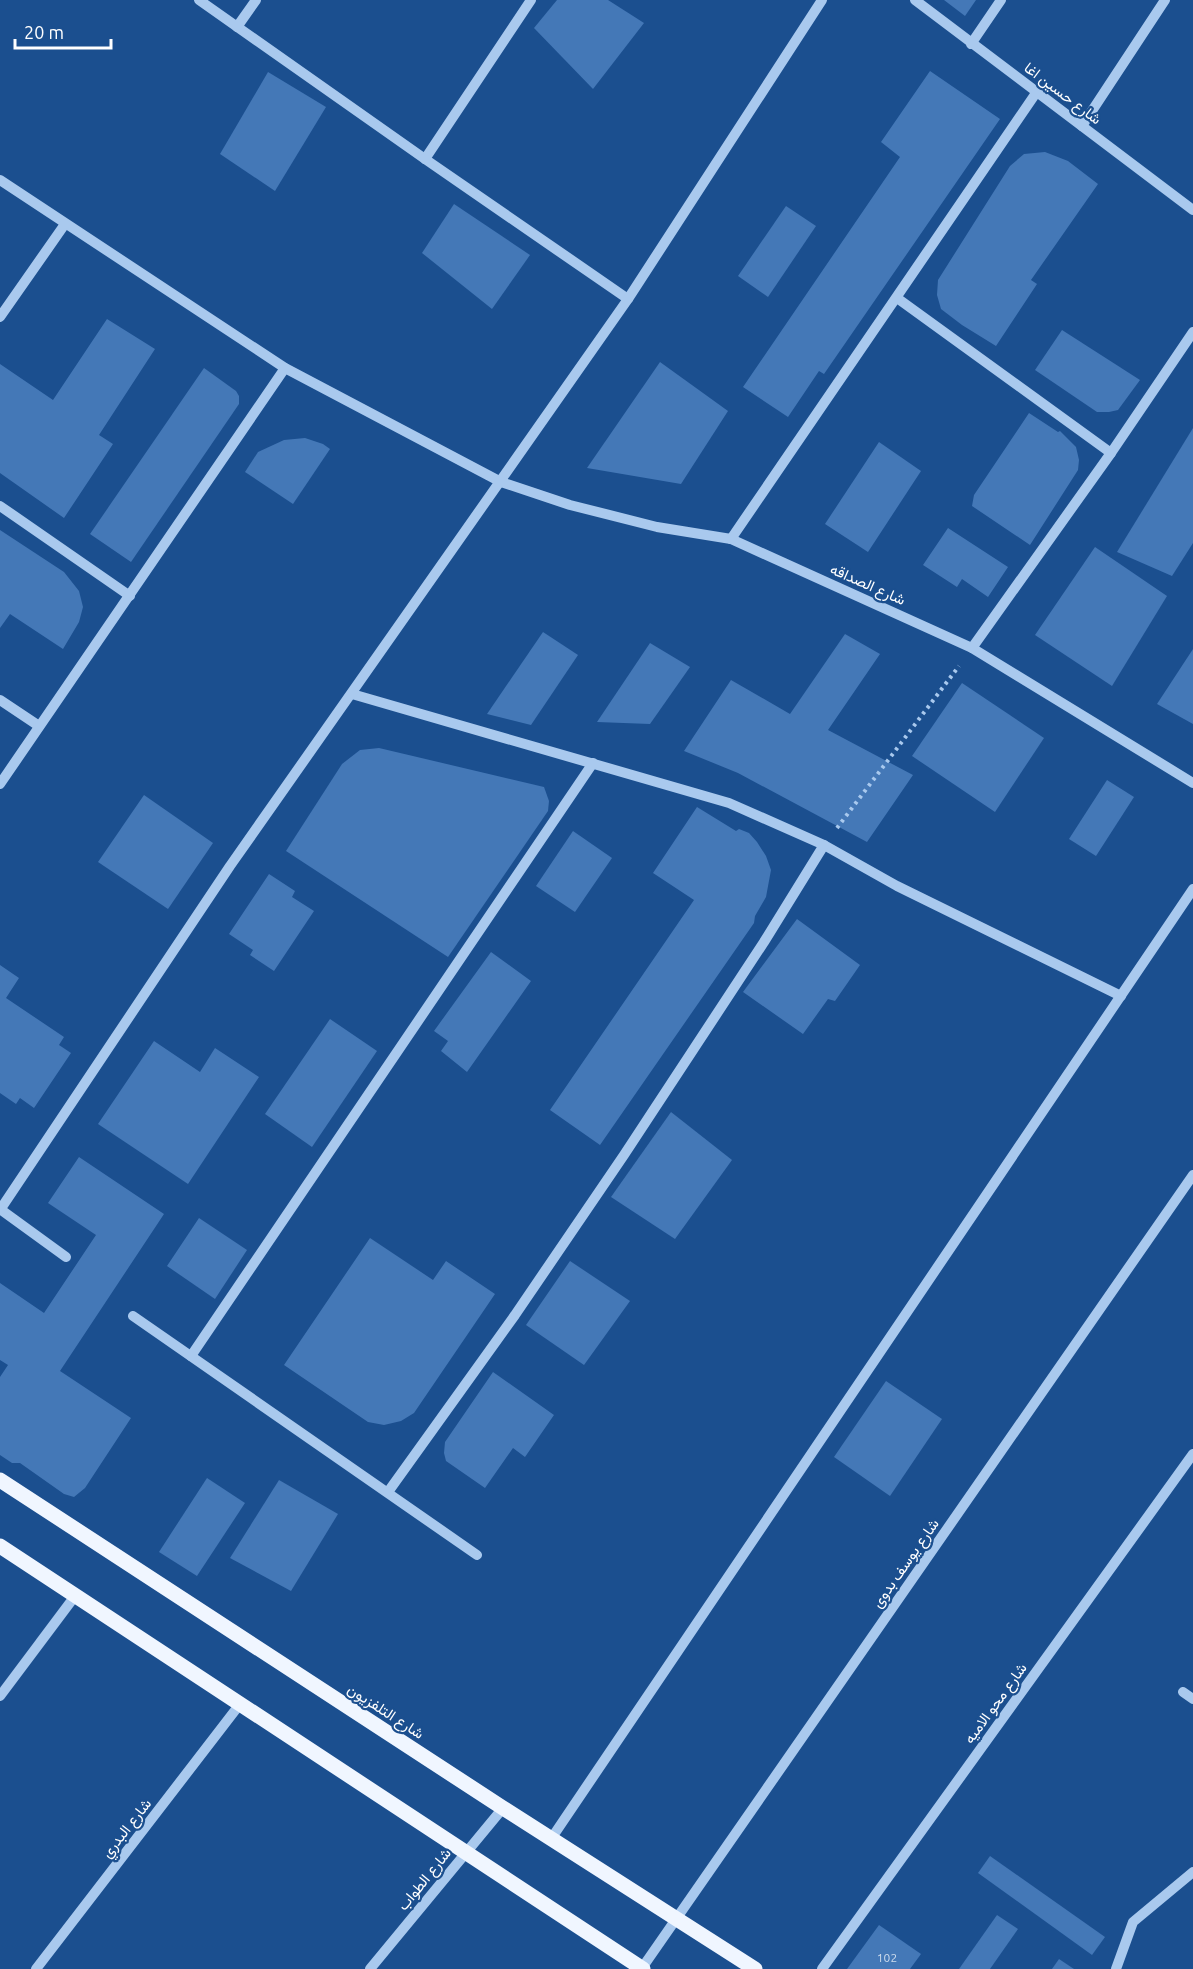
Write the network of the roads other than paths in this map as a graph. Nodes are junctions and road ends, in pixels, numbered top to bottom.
1 (199, 0) edge
2 (256, 0) edge
3 (531, 0) edge
4 (822, 0) edge
5 (915, 0) edge
6 (1001, 0) edge
7 (1165, 0) edge
8 (237, 27) junction
9 (971, 44) junction
10 (1036, 93) junction
11 (1082, 126) junction
12 (425, 159) junction
13 (0, 180) edge
14 (1193, 210) edge
15 (65, 224) junction
16 (897, 298) junction
17 (628, 299) junction
18 (0, 317) edge
19 (1193, 332) edge
20 (285, 368) junction
21 (1110, 453) junction
22 (501, 483) junction
23 (0, 506) edge
24 (731, 539) junction
25 (130, 596) junction
26 (972, 648) junction
27 (352, 694) junction
28 (0, 700) edge
29 (39, 726) junction
30 (593, 763) junction
31 (1193, 783) edge
32 (0, 784) edge
33 (824, 845) junction
34 (1193, 889) edge
35 (1121, 996) junction
36 (1193, 1175) edge
37 (0, 1210) edge
38 (66, 1257) dead end
39 (133, 1316) dead end
40 (191, 1356) junction
41 (1193, 1454) edge
42 (0, 1480) edge
43 (388, 1492) junction
44 (0, 1546) edge
45 (477, 1555) dead end
46 (75, 1596) junction
47 (1183, 1692) dead end
48 (0, 1696) edge
49 (1193, 1699) edge
50 (240, 1704) junction
51 (503, 1809) junction
52 (551, 1839) junction
53 (465, 1853) junction
54 (1193, 1872) edge
55 (676, 1920) junction
56 (36, 1969) edge
57 (370, 1969) edge
58 (643, 1969) edge
59 (754, 1969) edge
60 (822, 1969) edge
61 (1116, 1969) edge

1 - 8 street
2 - 8 street
3 - 12 street
4 - 17 street
5 - 9 street, شارع حسين اغا
6 - 9 street
7 - 11 street
8 - 12 street
9 - 10 street, شارع حسين اغا
10 - 11 street, شارع حسين اغا
10 - 16 street
11 - 14 street, شارع حسين اغا
12 - 17 street
13 - 15 street, شارع الصداقه
15 - 18 street
15 - 20 street, شارع الصداقه
16 - 21 street
16 - 24 street
17 - 22 street
19 - 21 street
20 - 22 street, شارع الصداقه
20 - 25 street
21 - 26 street
22 - 24 street, شارع الصداقه
22 - 27 street
23 - 25 street
24 - 26 street, شارع الصداقه
25 - 29 street
26 - 31 street, شارع الصداقه
27 - 30 street
27 - 37 street
28 - 29 street
29 - 32 street
30 - 33 street
30 - 40 street
33 - 35 street
33 - 43 street
34 - 35 street
35 - 52 street
36 - 55 street, شارع يوسف بدوى
37 - 38 street
39 - 40 street
40 - 43 street
41 - 60 street, شارع محو الاميه
42 - 51 main road, شارع التلفزيون
43 - 45 street
44 - 46 main road
46 - 48 street
46 - 50 main road
47 - 49 street
50 - 53 main road
50 - 56 street, شارع البدري
51 - 52 main road, شارع التلفزيون
51 - 53 street, شارع الطواب
52 - 55 main road, شارع التلفزيون
53 - 57 street, شارع الطواب
53 - 58 main road
54 - 61 street
55 - 58 street, شارع يوسف بدوى
55 - 59 main road, شارع التلفزيون

